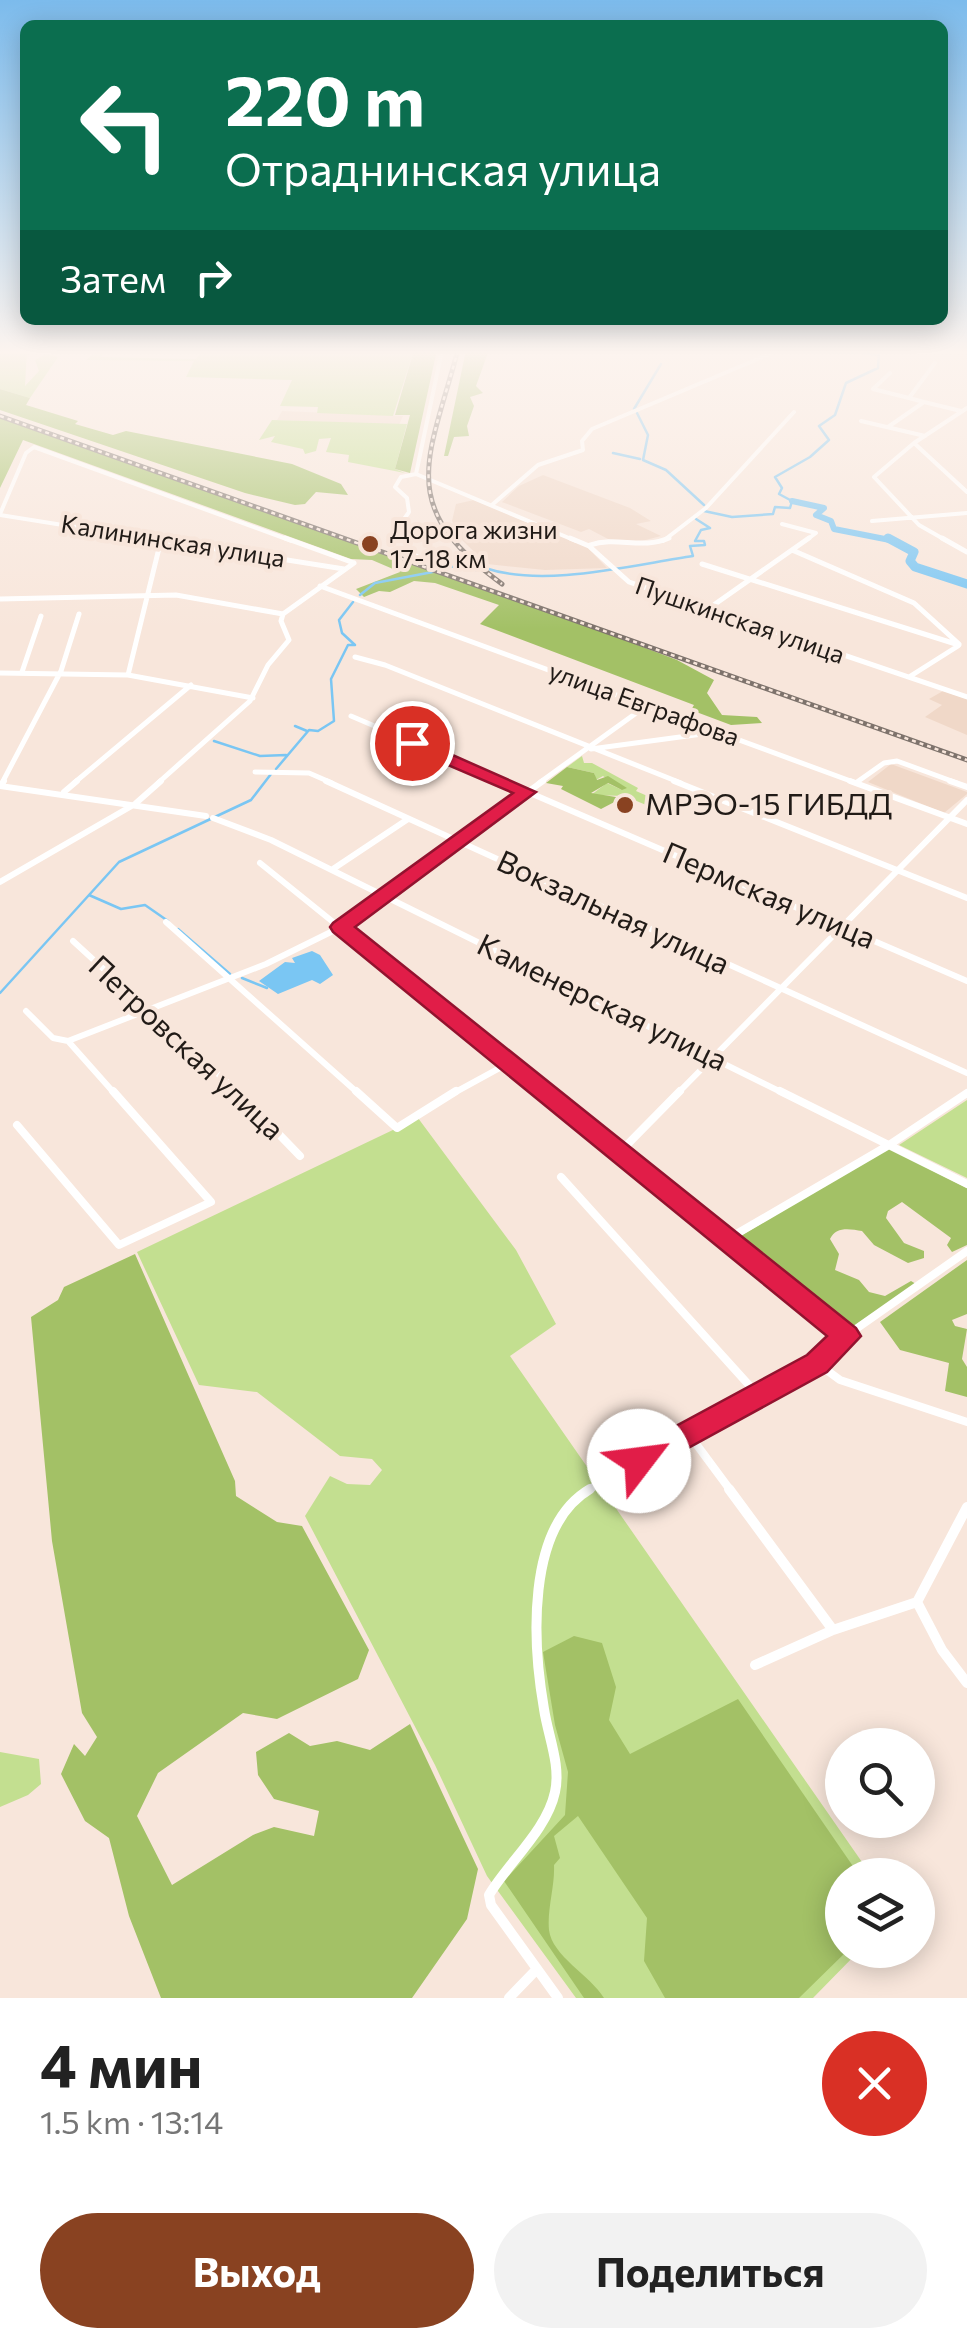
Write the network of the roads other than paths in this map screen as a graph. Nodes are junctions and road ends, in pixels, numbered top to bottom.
1 (422, 443) edge
2 (583, 443) edge
3 (768, 443) edge
4 (914, 443) joint
5 (416, 474) junction
6 (967, 492) edge
7 (493, 504) junction
8 (967, 512) edge
9 (0, 514) edge
10 (912, 518) junction
11 (872, 521) dead end
12 (782, 524) dead end
13 (161, 540) junction
14 (589, 546) junction
15 (792, 550) junction
16 (967, 552) edge
17 (419, 558) dead end
18 (702, 564) dead end
19 (345, 570) junction
20 (752, 579) junction
21 (320, 586) junction
22 (146, 596) junction
23 (0, 600) edge
24 (708, 610) junction
25 (79, 614) dead end
26 (284, 614) junction
27 (42, 616) dead end
28 (959, 645) junction
29 (355, 657) dead end
30 (62, 671) junction
31 (22, 672) junction
32 (0, 673) edge
33 (128, 675) junction
34 (909, 677) junction
35 (191, 685) junction
36 (967, 696) edge
37 (253, 698) junction
38 (647, 705) junction
39 (350, 716) dead end
40 (718, 732) junction
41 (590, 749) junction
42 (255, 772) dead end
43 (856, 783) junction
44 (0, 786) edge
45 (967, 787) edge
46 (526, 792) junction
47 (63, 793) junction
48 (967, 800) edge
49 (136, 804) junction
50 (949, 818) junction
51 (408, 819) junction
52 (967, 824) edge
53 (458, 842) junction
54 (260, 863) dead end
55 (332, 870) junction
56 (897, 870) junction
57 (0, 882) edge
58 (384, 895) junction
59 (967, 898) edge
60 (166, 922) dead end
61 (341, 927) junction
62 (843, 928) junction
63 (73, 941) dead end
64 (228, 978) junction
65 (967, 981) edge
66 (782, 990) junction
67 (149, 1010) junction
68 (26, 1011) dead end
69 (68, 1041) junction
70 (714, 1058) junction
71 (508, 1063) junction
72 (967, 1073) edge
73 (967, 1093) edge
74 (17, 1125) dead end
75 (889, 1146) junction
76 (619, 1154) junction
77 (300, 1156) dead end
78 (561, 1176) dead end
79 (967, 1184) edge
80 (726, 1240) junction
81 (967, 1251) edge
82 (846, 1336) junction
83 (817, 1363) junction
84 (758, 1394) junction
85 (967, 1422) edge
86 (688, 1433) junction
87 (967, 1507) edge
88 (916, 1602) junction
89 (833, 1630) junction
90 (755, 1665) dead end
91 (967, 1683) edge
92 (537, 1970) junction
93 (509, 1998) edge
94 (558, 1998) edge

1 - 5 street
2 - 7 street
3 - 14 street
4 - 6 street
4 - 10 street
5 - 7 street, Пушкинская улица
5 - 17 street
7 - 14 street, Пушкинская улица
8 - 10 street
9 - 13 street, Калининская улица
9 - 19 street
10 - 11 street
10 - 16 street
12 - 15 street
13 - 19 street, Калининская улица
13 - 22 street
14 - 24 street, Пушкинская улица
15 - 20 street
15 - 28 street
18 - 20 street
19 - 21 street
20 - 24 street
20 - 28 street
21 - 26 street
21 - 38 street, улица Евграфова
22 - 23 street
22 - 26 street
22 - 33 street
24 - 34 street, Пушкинская улица
25 - 30 street
26 - 37 street
27 - 31 street
28 - 34 street
29 - 41 street
30 - 31 street
30 - 33 street
30 - 44 street
31 - 32 street
33 - 35 street
34 - 36 street, Пушкинская улица
35 - 37 street
35 - 47 street
37 - 49 street
38 - 40 street, улица Евграфова
38 - 41 street
39 - 46 street, Пермская улица
40 - 41 street
40 - 43 street, улица Евграфова
41 - 46 street
41 - 56 street
42 - 51 street, Вокзальная улица
43 - 45 street
43 - 50 street, улица Евграфова
44 - 47 street, Каменерская улица
46 - 53 street
46 - 62 street, Пермская улица
47 - 49 street, Каменерская улица
48 - 50 street
49 - 55 street, Каменерская улица
49 - 57 street
50 - 52 street, улица Евграфова
50 - 56 street
51 - 53 street, Вокзальная улица
51 - 55 street
53 - 58 street
53 - 66 street, Вокзальная улица
54 - 61 street
55 - 58 street, Каменерская улица
56 - 59 street
56 - 62 street
58 - 61 street
58 - 70 street, Каменерская улица
60 - 64 street
61 - 64 street
61 - 71 street
62 - 65 street, Пермская улица
62 - 66 street
63 - 67 street, Петровская улица
64 - 67 street
64 - 71 street
66 - 70 street
66 - 72 street, Вокзальная улица
67 - 69 street
67 - 77 street, Петровская улица
68 - 69 street
69 - 74 street
70 - 75 street, Каменерская улица
70 - 76 street
71 - 76 street
73 - 75 street
75 - 79 street, Каменерская улица
75 - 80 street
76 - 80 street
78 - 84 street
80 - 82 street
81 - 82 street
82 - 83 street
83 - 84 street
83 - 85 street
84 - 86 street
86 - 89 street
86 - 92 street
87 - 88 street
88 - 89 street
88 - 91 street
89 - 90 street
92 - 93 street
92 - 94 street

